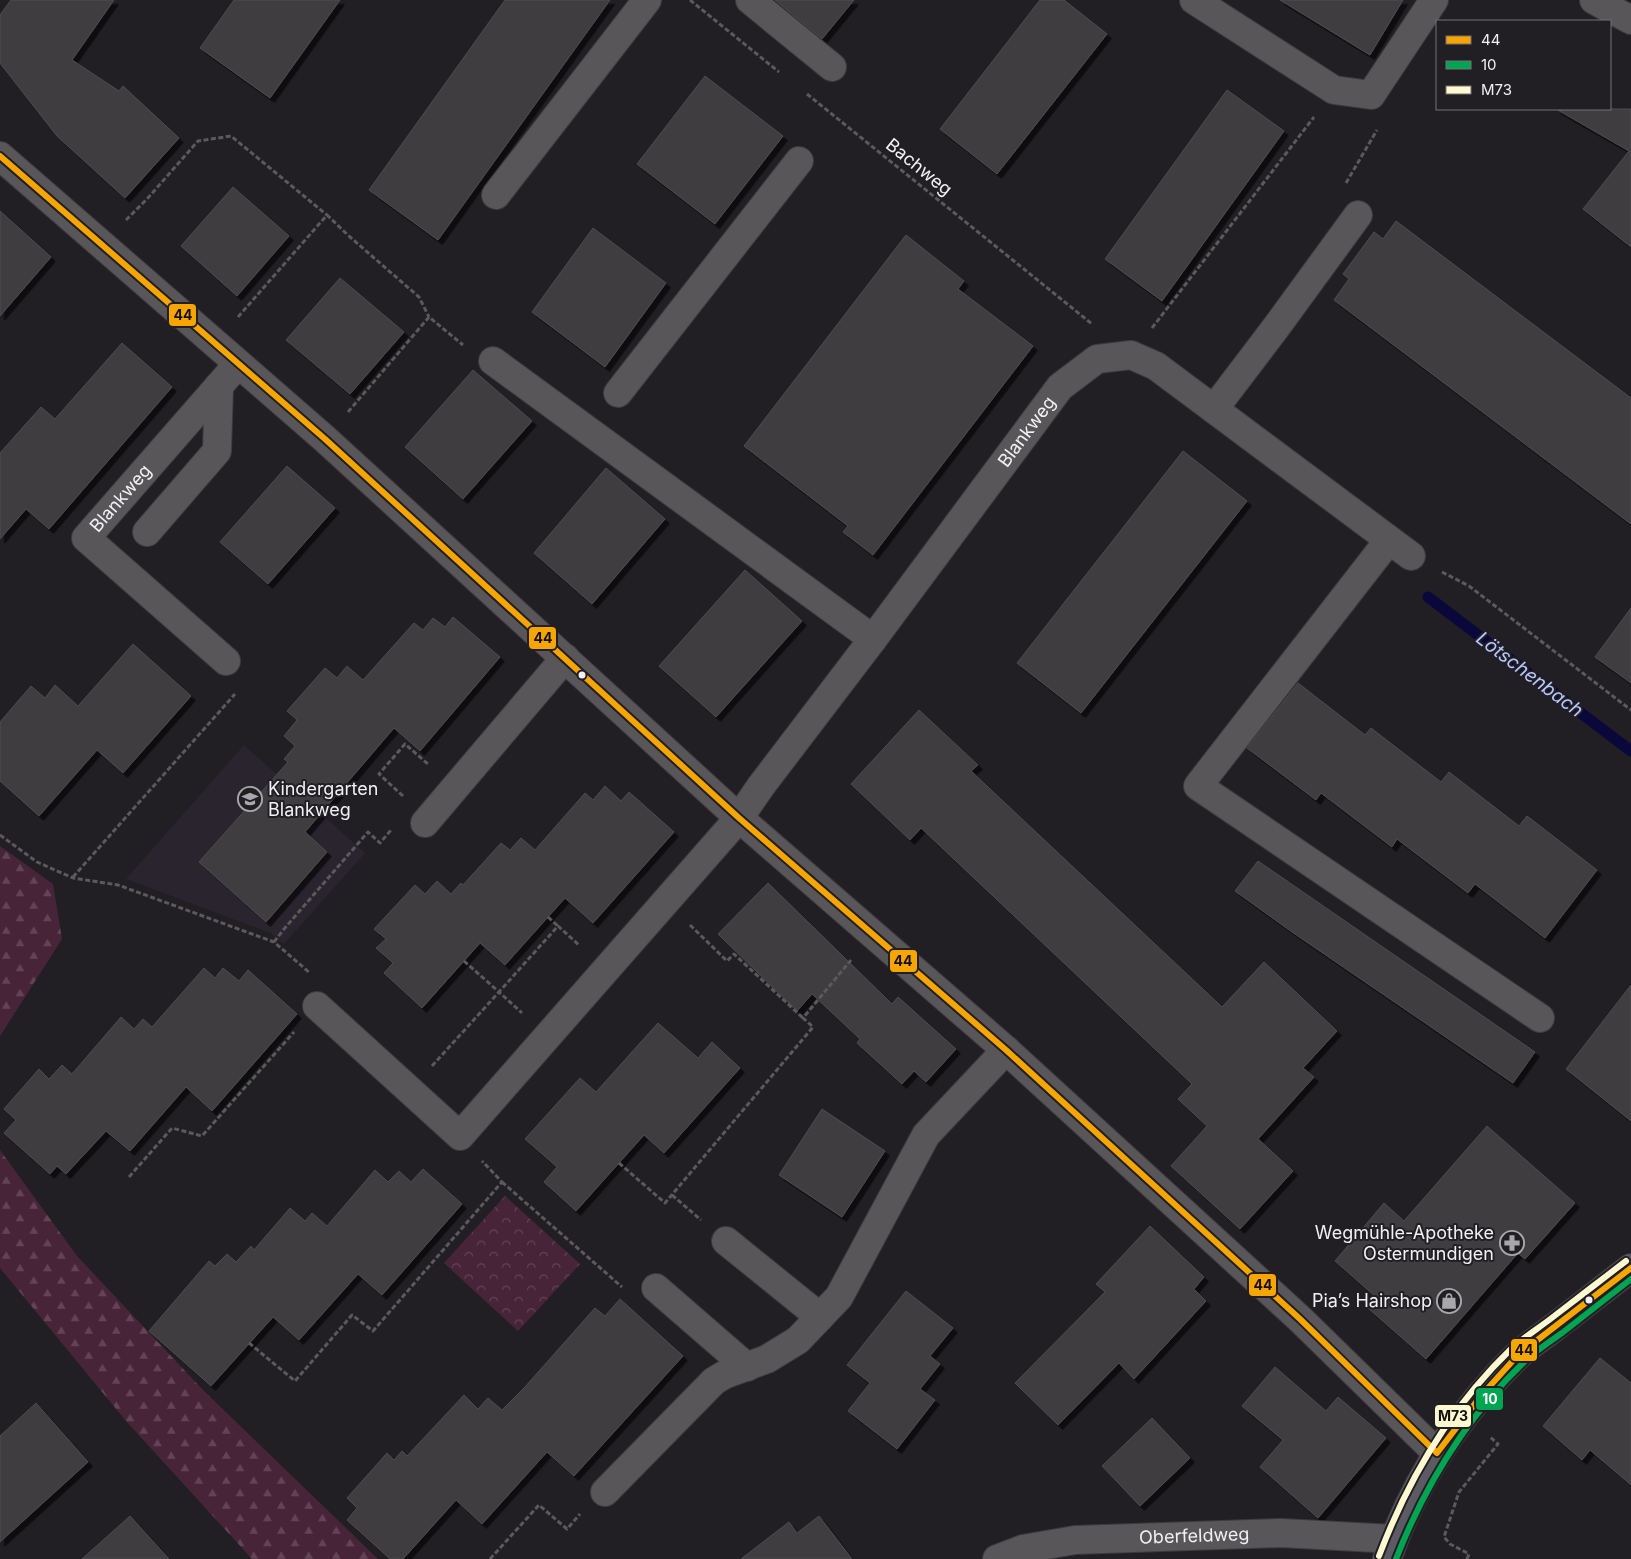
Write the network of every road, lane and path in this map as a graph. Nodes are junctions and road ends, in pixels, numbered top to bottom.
1 (647, 0) edge
2 (690, 0) edge
3 (750, 0) edge
4 (1194, 0) edge
5 (1434, 0) edge
6 (1594, 0) edge
7 (1631, 20) edge
8 (832, 67) dead end
9 (783, 75) dead end
10 (1334, 90) junction
11 (806, 94) dead end
12 (0, 156) edge
13 (799, 161) dead end
14 (496, 195) dead end
15 (147, 199) dead end
16 (1358, 215) dead end
17 (327, 216) junction
18 (249, 303) dead end
19 (429, 317) junction
20 (466, 347) dead end
21 (1131, 355) junction
22 (493, 361) dead end
23 (238, 364) junction
24 (219, 386) junction
25 (618, 393) dead end
26 (359, 399) dead end
27 (1214, 409) junction
28 (147, 532) dead end
29 (1389, 540) junction
30 (1411, 556) joint
31 (873, 639) junction
32 (565, 658) junction
33 (226, 661) joint
34 (1631, 710) edge
35 (398, 752) dead end
36 (406, 798) dead end
37 (739, 818) junction
38 (396, 823) dead end
39 (425, 823) dead end
40 (0, 834) edge
41 (73, 878) junction
42 (666, 902) junction
43 (548, 917) dead end
44 (558, 926) junction
45 (872, 935) junction
46 (274, 942) junction
47 (588, 942) dead end
48 (464, 961) dead end
49 (499, 992) junction
50 (317, 1006) junction
51 (516, 1008) dead end
52 (803, 1018) junction
53 (1540, 1018) dead end
54 (1006, 1050) junction
55 (426, 1072) dead end
56 (460, 1136) junction
57 (619, 1163) dead end
58 (129, 1177) dead end
59 (502, 1182) junction
60 (726, 1241) dead end
61 (1631, 1268) edge
62 (656, 1288) dead end
63 (628, 1292) dead end
64 (820, 1317) junction
65 (249, 1343) dead end
66 (747, 1367) junction
67 (1466, 1414) junction
68 (1437, 1453) junction
69 (606, 1492) joint
70 (1169, 1548) edge
71 (1390, 1549) edge
72 (490, 1559) edge
73 (996, 1559) edge
74 (1467, 1559) edge

1 - 14 street
2 - 9 path
3 - 8 street
4 - 10 street
5 - 10 street
6 - 7 street
10 - 21 path
11 - 21 path, Bachweg
12 - 23 street
13 - 25 street
15 - 17 path
16 - 27 street
17 - 18 path
17 - 19 path
19 - 20 path
19 - 26 path
21 - 27 street
21 - 31 street, Blankweg
22 - 31 street
23 - 24 street, Blankweg
23 - 32 street
24 - 28 street
24 - 33 street, Blankweg
27 - 29 street
29 - 30 street
29 - 53 street
30 - 34 path
31 - 37 street, Blankweg
32 - 37 street
32 - 39 street
33 - 41 path
35 - 36 path
37 - 42 street, Blankweg
37 - 45 street
38 - 46 path
40 - 41 path
41 - 46 path
42 - 52 path
42 - 56 street, Blankweg
43 - 44 path
44 - 47 path
44 - 49 path
45 - 52 path
45 - 54 street
46 - 50 path
48 - 49 path
49 - 51 path
49 - 55 path
50 - 56 street
50 - 58 path
52 - 57 path
54 - 64 street
54 - 68 street
56 - 59 path
59 - 63 path
59 - 65 path
60 - 64 street
61 - 67 main road
62 - 66 street
64 - 66 street
66 - 69 street
67 - 68 main road
67 - 74 path
68 - 71 main road
69 - 72 path
70 - 71 street, Oberfeldweg
70 - 73 street, Oberfeldweg

